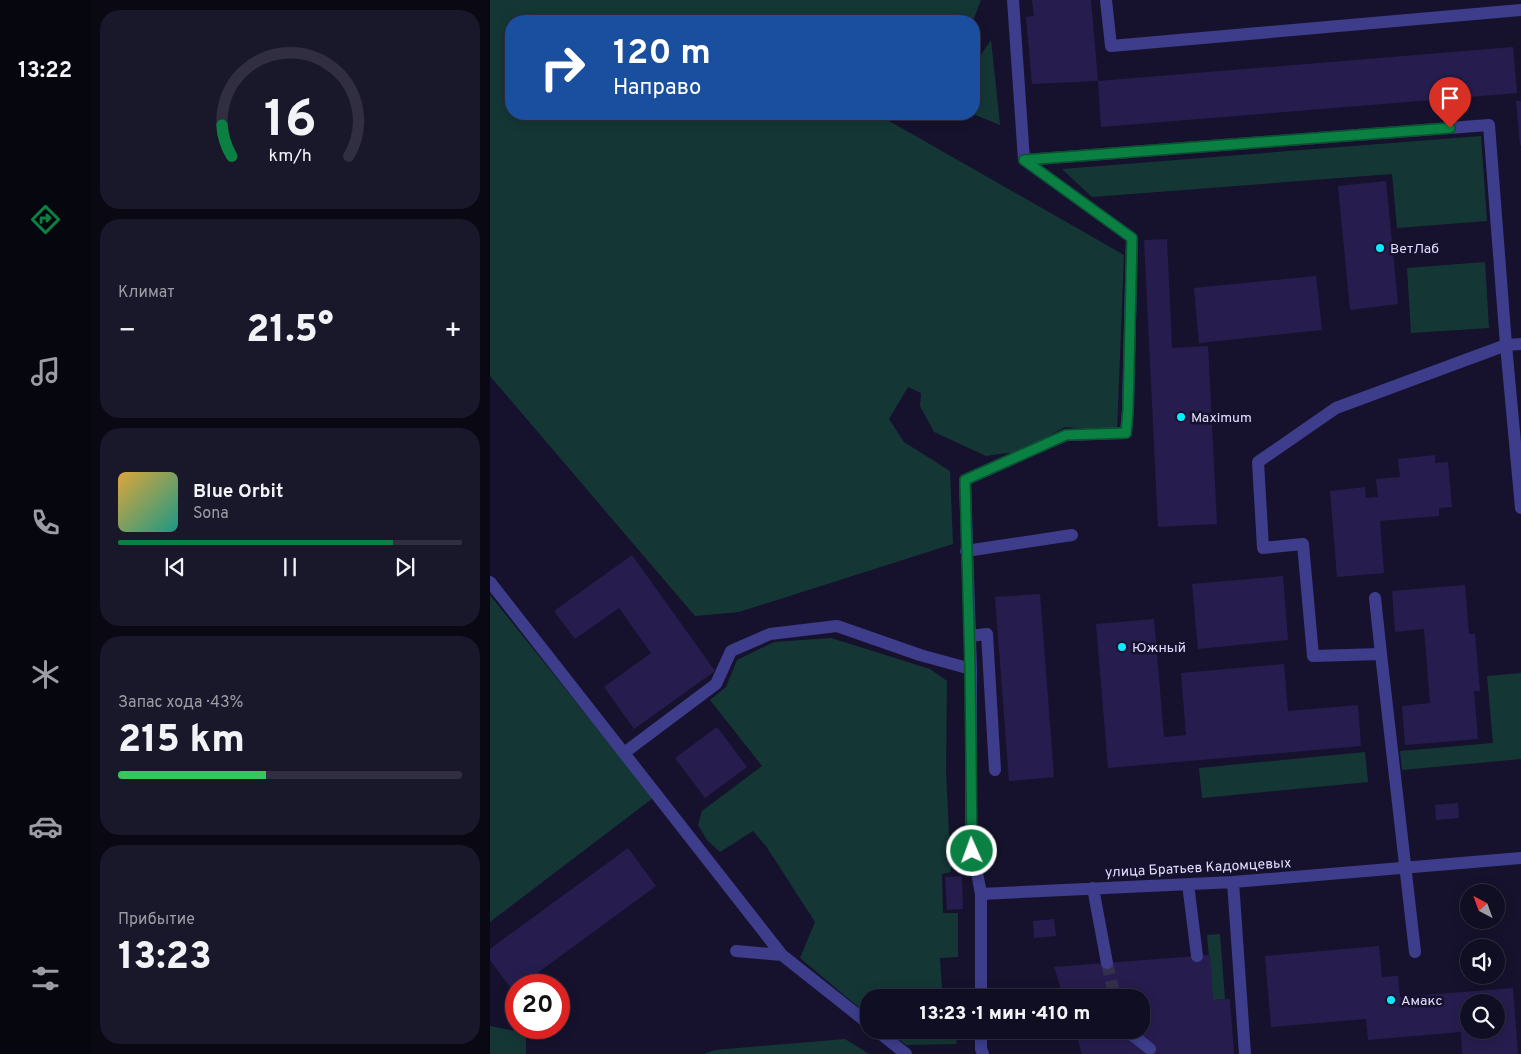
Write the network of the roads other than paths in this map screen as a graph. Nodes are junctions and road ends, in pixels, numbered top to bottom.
1 (1012, 0) edge
2 (1106, 0) edge
3 (1521, 10) edge
4 (1024, 160) junction
5 (1521, 344) edge
6 (1506, 345) junction
7 (1521, 508) edge
8 (1072, 535) dead end
9 (966, 550) junction
10 (490, 582) edge
11 (1375, 598) dead end
12 (970, 636) junction
13 (1381, 654) junction
14 (970, 669) junction
15 (624, 753) junction
16 (995, 770) dead end
17 (1521, 858) edge
18 (1406, 868) junction
19 (1233, 882) junction
20 (1188, 884) junction
21 (1092, 888) junction
22 (980, 894) junction
23 (736, 952) dead end
24 (1415, 952) dead end
25 (782, 955) junction
26 (1197, 956) dead end
27 (1107, 963) tunnel mouth
28 (981, 989) edge
29 (860, 1017) edge
30 (887, 1039) edge
31 (981, 1039) edge
32 (1137, 1039) edge
33 (1150, 1049) dead end
34 (982, 1052) edge
35 (906, 1054) edge
36 (1245, 1054) edge

1 - 4 street
2 - 3 street
4 - 6 street
4 - 9 street
5 - 6 street
6 - 7 street
6 - 13 street
8 - 9 street
9 - 12 street
10 - 15 street
11 - 13 street
12 - 14 street
12 - 16 street
13 - 18 street
14 - 15 street
14 - 22 street
15 - 25 street
17 - 18 street, улица Братьев Кадомцевых
18 - 19 street, улица Братьев Кадомцевых
18 - 24 street
19 - 20 street, улица Братьев Кадомцевых
19 - 36 street
20 - 21 street, улица Братьев Кадомцевых
20 - 26 street
21 - 22 street, улица Братьев Кадомцевых
21 - 27 street
22 - 28 street
23 - 25 street
25 - 29 street
30 - 35 street
31 - 34 street
32 - 33 street

